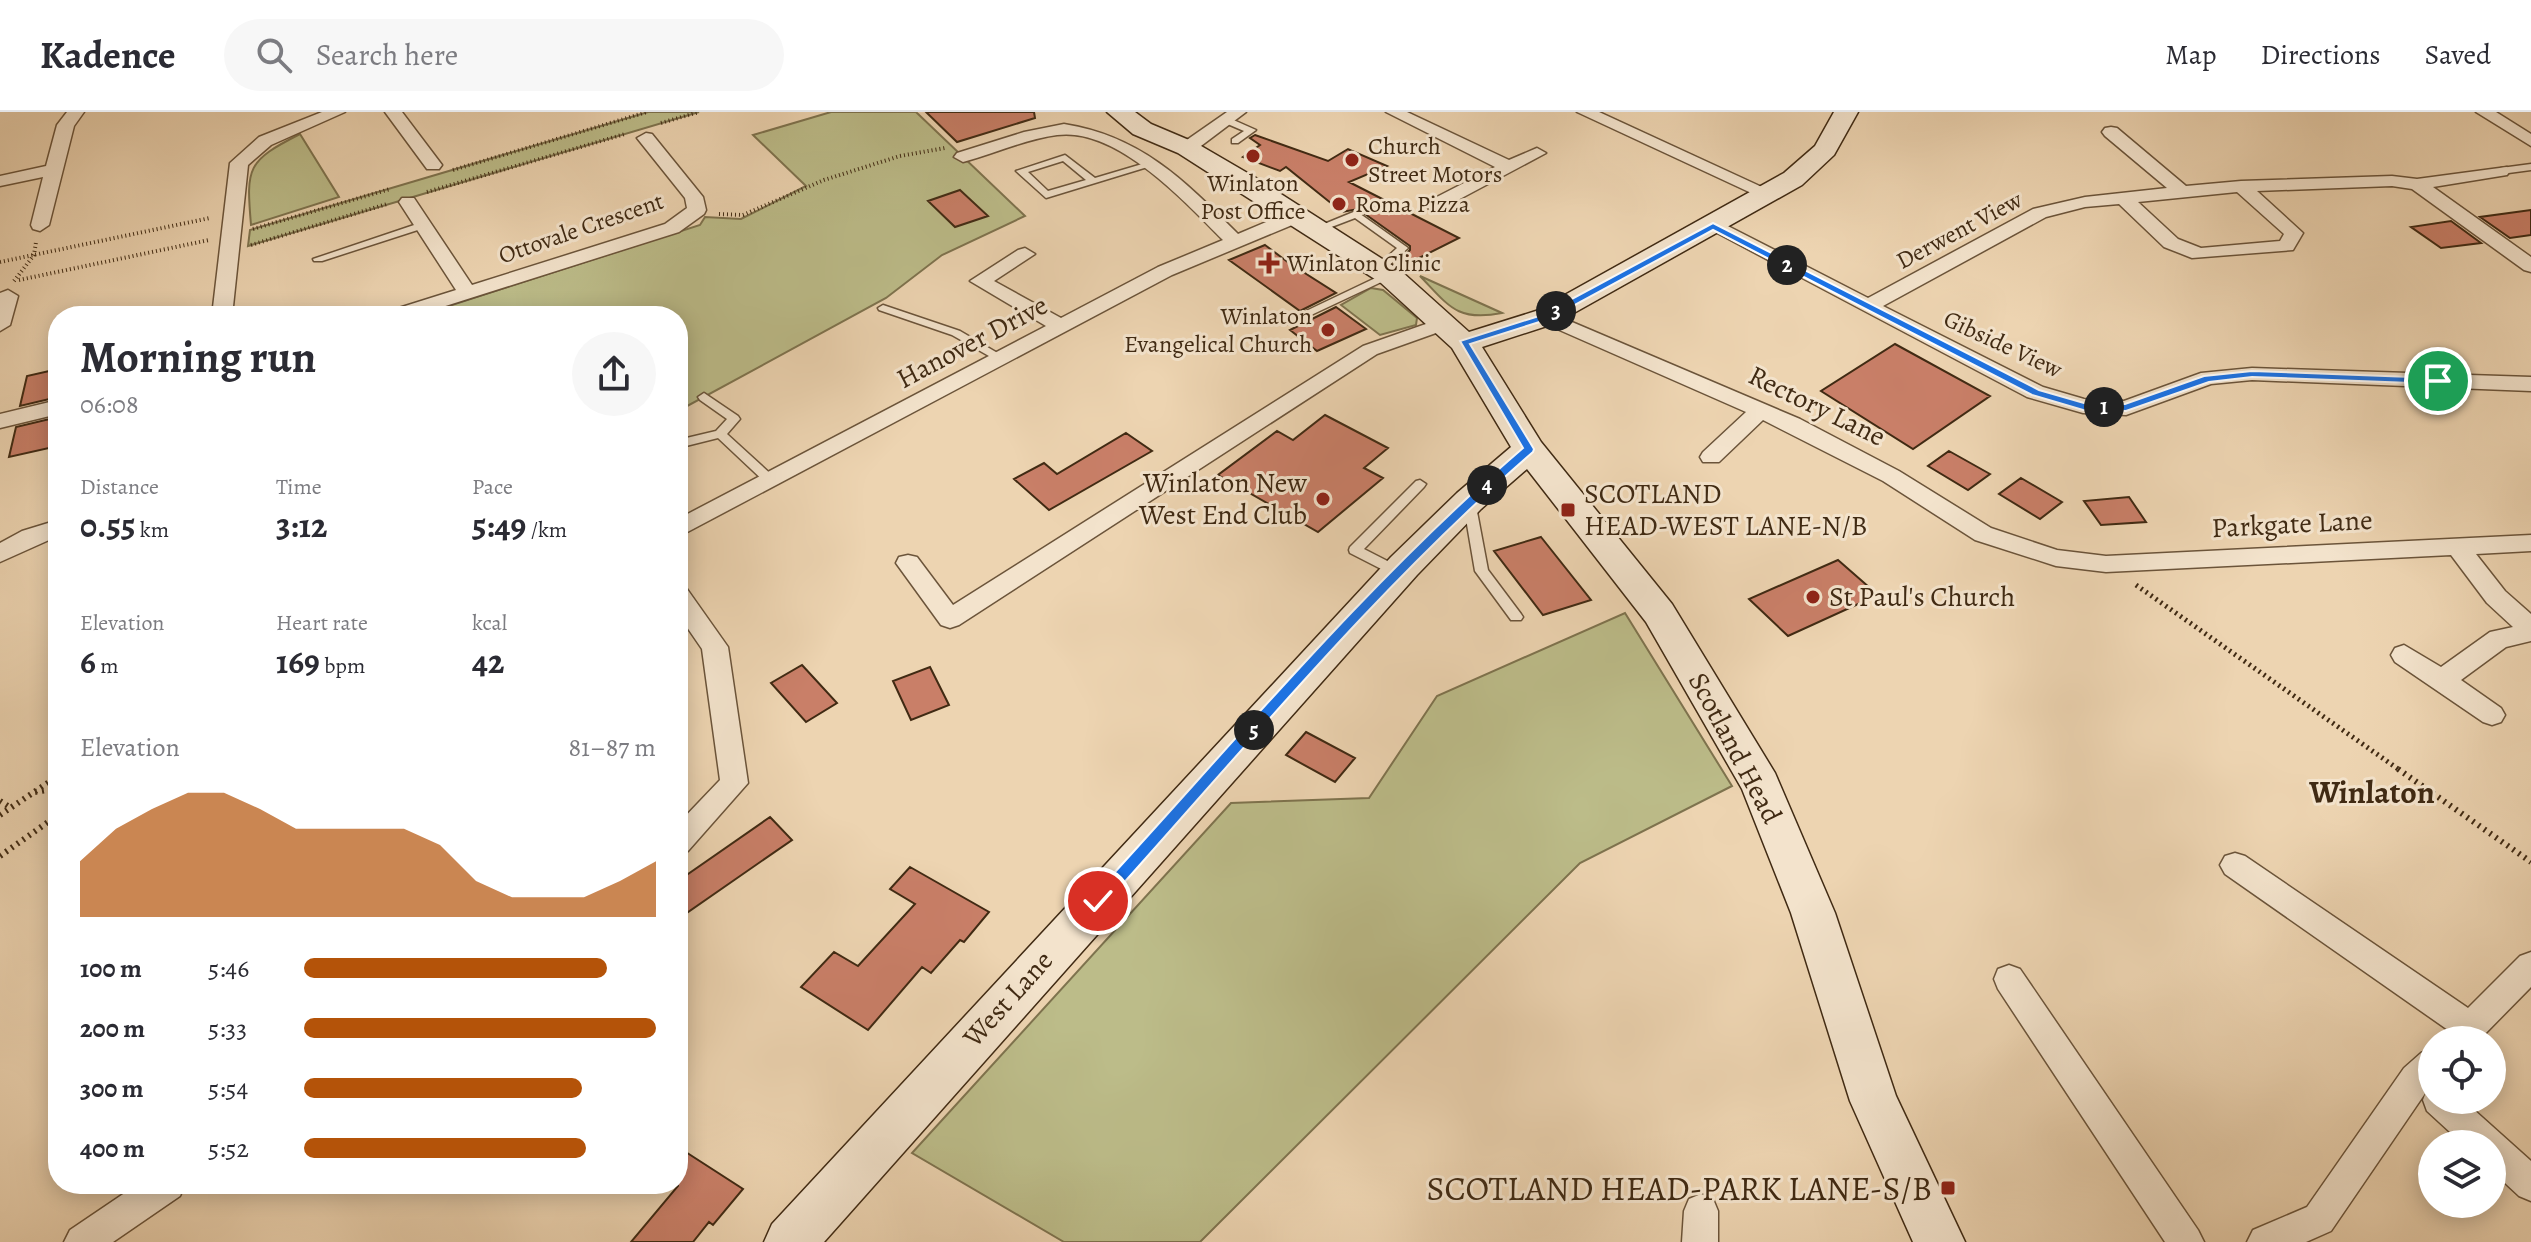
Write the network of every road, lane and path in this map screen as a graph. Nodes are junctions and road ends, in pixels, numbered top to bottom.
1 (76, 112) edge
2 (337, 112) edge
3 (393, 112) edge
4 (699, 112) edge
5 (1119, 112) edge
6 (1394, 112) edge
7 (1436, 112) edge
8 (1585, 112) edge
9 (1846, 112) edge
10 (2484, 112) edge
11 (1232, 116) edge
12 (1415, 123) junction
13 (646, 131) junction
14 (2111, 132) dead end
15 (1235, 141) dead end
16 (2531, 141) edge
17 (1187, 148) junction
18 (1537, 153) dead end
19 (963, 157) joint
20 (433, 165) dead end
21 (1149, 165) junction
22 (1509, 167) junction
23 (2531, 167) edge
24 (54, 170) junction
25 (2501, 171) joint
26 (0, 181) edge
27 (1093, 181) junction
28 (2417, 184) junction
29 (2241, 186) junction
30 (2181, 191) junction
31 (1768, 194) junction
32 (2123, 198) junction
33 (407, 200) junction
34 (1435, 205) dead end
35 (697, 210) junction
36 (232, 214) junction
37 (1307, 223) junction
38 (40, 225) dead end
39 (423, 225) junction
40 (1713, 226) junction
41 (1235, 242) junction
42 (229, 244) junction
43 (1025, 254) dead end
44 (34, 255) junction
45 (318, 259) dead end
46 (0, 262) edge
47 (2531, 266) edge
48 (1383, 272) junction
49 (8, 287) edge
50 (468, 293) junction
51 (223, 306) edge
52 (426, 306) edge
53 (1868, 306) junction
54 (883, 308) dead end
55 (1546, 317) junction
56 (1288, 322) dead end
57 (0, 325) edge
58 (1061, 326) junction
59 (1454, 334) junction
60 (1000, 358) junction
61 (2531, 384) edge
62 (704, 397) dead end
63 (48, 409) edge
64 (1761, 410) junction
65 (0, 421) edge
66 (720, 434) junction
67 (688, 442) edge
68 (1529, 449) junction
69 (1711, 457) dead end
70 (770, 480) junction
71 (1420, 484) dead end
72 (1469, 501) junction
73 (688, 524) edge
74 (48, 531) edge
75 (2531, 543) edge
76 (2456, 545) junction
77 (0, 554) edge
78 (2056, 558) joint
79 (908, 563) dead end
80 (2106, 564) junction
81 (1398, 572) junction
82 (688, 609) edge
83 (1516, 617) dead end
84 (2531, 630) edge
85 (2404, 655) dead end
86 (2442, 680) junction
87 (2492, 715) dead end
88 (48, 783) edge
89 (48, 790) edge
90 (33, 793) junction
91 (0, 801) edge
92 (11, 808) junction
93 (0, 815) edge
94 (48, 822) edge
95 (688, 832) edge
96 (0, 856) edge
97 (2531, 862) edge
98 (2235, 865) dead end
99 (2531, 966) edge
100 (2009, 979) dead end
101 (2453, 1026) edge
102 (2472, 1026) edge
103 (2418, 1099) edge
104 (2458, 1114) edge
105 (2474, 1130) edge
106 (2506, 1162) edge
107 (2531, 1184) edge
108 (153, 1194) edge
109 (82, 1242) edge
110 (790, 1242) edge
111 (1939, 1242) edge
112 (2186, 1242) edge
113 (2265, 1242) edge

1 - 24 street
2 - 36 street
3 - 20 street
4 - 13 path
5 - 17 street, Scotland Head
6 - 12 street
7 - 12 street
8 - 31 street
9 - 31 street
10 - 16 street
11 - 15 lane
11 - 17 street
12 - 22 street
13 - 33 path
13 - 35 street, Ottovale Crescent
14 - 30 street
17 - 37 street, Scotland Head
18 - 22 street
19 - 21 street
19 - 35 path
21 - 27 lane
21 - 41 street
22 - 34 street
23 - 25 lane
24 - 26 street
24 - 38 street
25 - 28 street, Derwent View
27 - 27 lane
28 - 29 street, Derwent View
28 - 47 street
29 - 30 street, Derwent View
29 - 32 street
30 - 32 street, Derwent View
31 - 40 street
32 - 53 street, Derwent View
33 - 39 street
33 - 42 path
35 - 50 street, Ottovale Crescent
36 - 42 street
36 - 44 path
37 - 41 street, Hanover Drive
37 - 48 street, Scotland Head
39 - 45 lane
39 - 50 street
40 - 53 street, Gibside View
40 - 55 street
41 - 58 street, Hanover Drive
42 - 49 path
42 - 51 street
43 - 58 street
44 - 46 path
44 - 49 path
48 - 56 lane
48 - 59 street, Scotland Head
49 - 57 street
50 - 52 street, Ottovale Crescent
53 - 61 street, Gibside View
54 - 60 lane
55 - 59 street
55 - 64 street, Rectory Lane
58 - 60 street, Hanover Drive
59 - 68 street, Scotland Head
59 - 79 street
60 - 70 street, Hanover Drive
62 - 66 lane
63 - 65 street
64 - 69 street
64 - 78 street, Rectory Lane
66 - 67 lane
66 - 70 lane
68 - 72 street, West Lane
68 - 111 street, Scotland Head
70 - 73 street, Hanover Drive
71 - 81 lane
72 - 81 street, West Lane
72 - 83 lane
74 - 77 street
75 - 76 street, Parkgate Lane
76 - 80 street, Parkgate Lane
76 - 84 street
78 - 80 street, Parkgate Lane
80 - 97 path
81 - 110 street, West Lane
82 - 95 street
84 - 86 street
85 - 86 street
86 - 87 street
88 - 90 path
89 - 90 path
90 - 92 path
91 - 92 path
92 - 93 path
94 - 96 path
98 - 101 street
99 - 102 street
100 - 112 street
103 - 113 street
104 - 105 street
106 - 107 street
108 - 109 street

